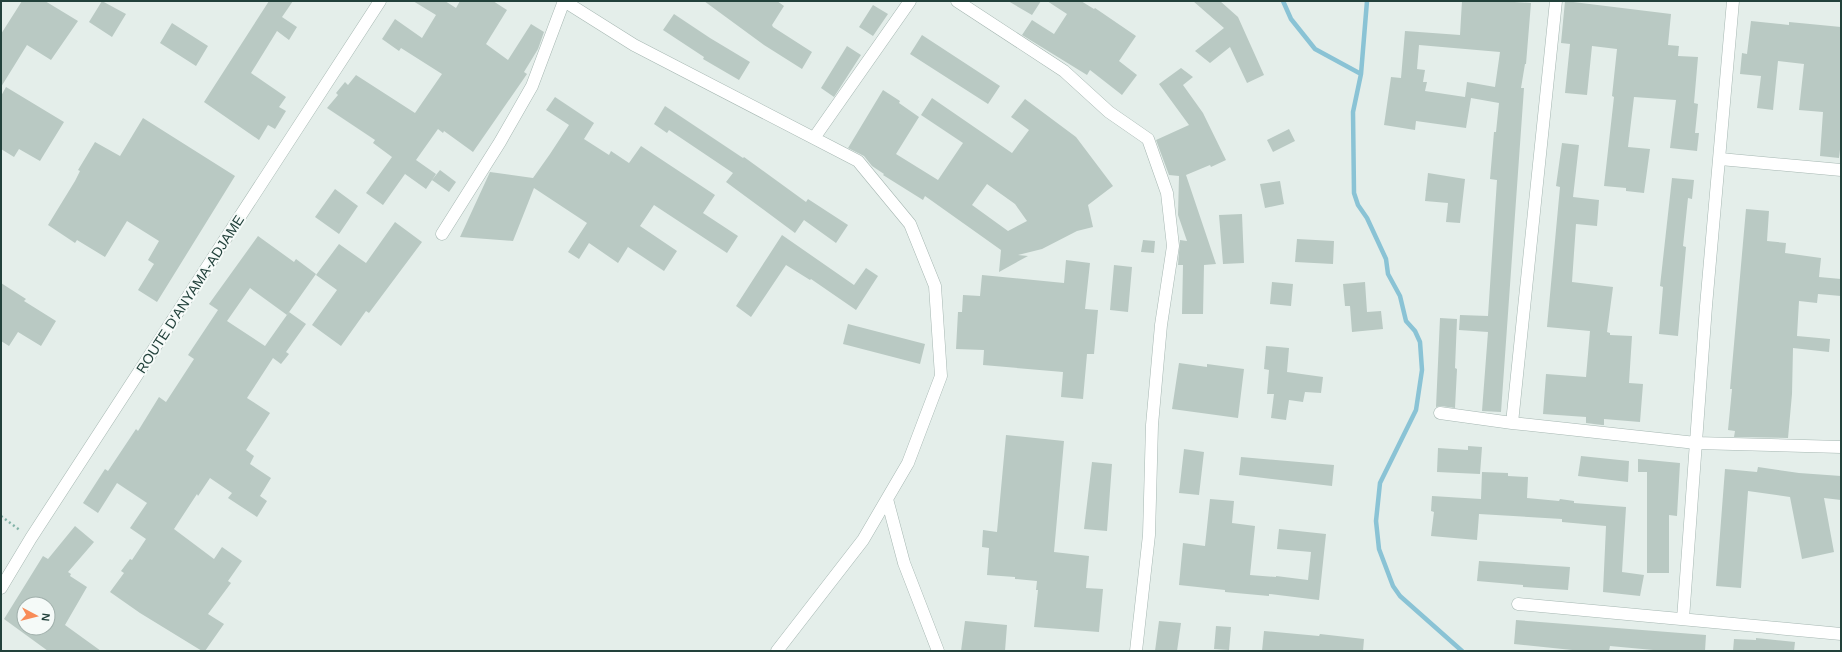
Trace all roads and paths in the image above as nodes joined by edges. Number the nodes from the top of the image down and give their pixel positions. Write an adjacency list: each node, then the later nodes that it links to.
1 (380, 1): 17 (street, ROUTE D'ANYAMA-ADJAME)
2 (564, 1): 7 (street); 10 (street)
3 (910, 1): 7 (street)
4 (957, 1): 24 (street)
5 (1556, 1): 12 (street)
6 (1733, 1): 8 (street)
7 (814, 138): 15 (street)
8 (1720, 159): 9 (street); 13 (street)
9 (1841, 170)
10 (442, 234)
11 (1440, 413): 12 (street)
12 (1512, 424): 13 (street)
13 (1696, 443): 14 (street); 20 (street)
14 (1841, 447)
15 (887, 499): 22 (street); 23 (street)
16 (1, 516): 17 (path)
17 (32, 538): 18 (street, ROUTE D'ANYAMA-ADJAME)
18 (1, 588)
19 (1518, 604): 20 (street)
20 (1683, 619): 21 (street)
21 (1841, 634)
22 (777, 651)
23 (938, 651)
24 (1136, 651)

